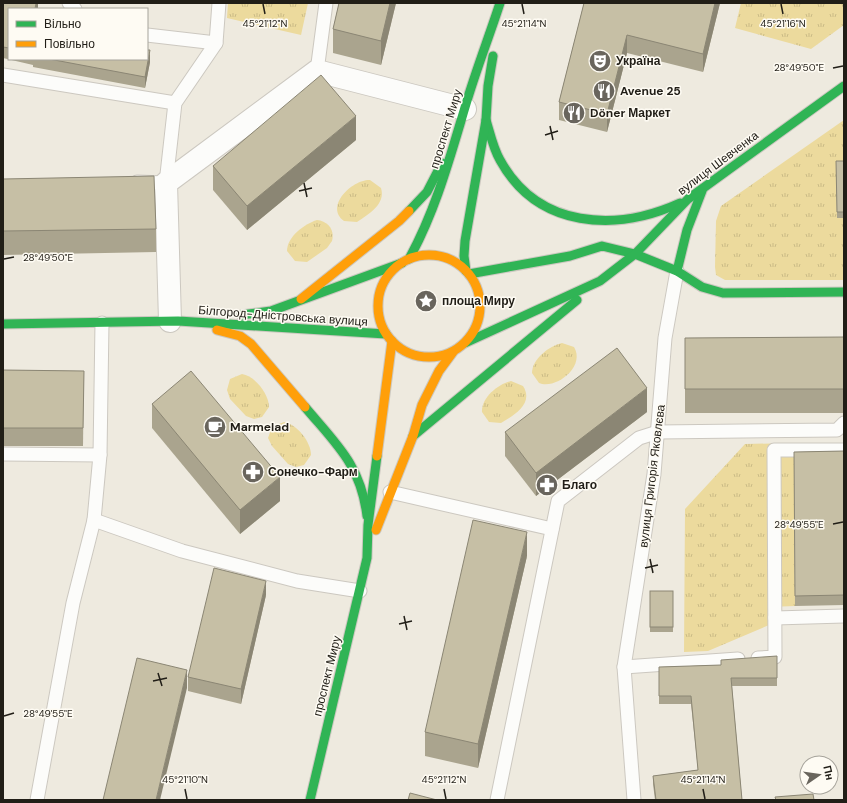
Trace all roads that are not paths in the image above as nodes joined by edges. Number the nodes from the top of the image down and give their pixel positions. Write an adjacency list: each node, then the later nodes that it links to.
1 (219, 3): 5 (lane)
2 (326, 3): 6 (lane)
3 (501, 3): 10 (main road, проспект Миру); 11 (main road, проспект Миру)
4 (148, 35): 5 (lane)
5 (216, 43): 9 (lane)
6 (317, 71): 10 (street); 13 (street)
7 (3, 75): 9 (lane)
8 (844, 86): 14 (main road, вулиця Шевченка)
9 (175, 103): 13 (lane)
10 (465, 109): 19 (main road, проспект Миру); 24 (main road)
11 (486, 120): 16 (main road); 21 (main road, проспект Миру)
12 (128, 182): 13 (lane)
13 (166, 183): 25 (street)
14 (704, 187): 15 (main road, вулиця Шевченка); 20 (main road)
15 (688, 199): 16 (main road); 18 (main road, вулиця Шевченка)
16 (574, 218): 17 (main road)
17 (585, 229)
18 (635, 254): 20 (main road); 21 (main road); 22 (main road)
19 (405, 261): 21 (main road); 24 (main road, Білгород-Дністровська вулиця); 28 (main road)
20 (677, 271): 23 (main road); 32 (lane, вулиця Григорія Яковлєва)
21 (468, 272): 29 (main road)
22 (600, 281): 29 (main road); 33 (main road)
23 (844, 292)
24 (302, 299): 25 (main road, Білгород-Дністровська вулиця)
25 (174, 321): 26 (main road, Білгород-Дністровська вулиця); 28 (main road, Білгород-Дністровська вулиця); 39 (main road)
26 (102, 323): 27 (main road, Білгород-Дністровська вулиця); 36 (lane)
27 (3, 324)
28 (389, 338): 30 (main road); 39 (main road, проспект Миру)
29 (465, 343): 30 (main road)
30 (453, 352): 33 (main road, проспект Миру)
31 (844, 423): 32 (lane)
32 (658, 432): 40 (lane); 45 (lane, вулиця Григорія Яковлєва)
33 (413, 436): 37 (main road, проспект Миру)
34 (844, 450): 44 (lane)
35 (3, 454): 36 (lane)
36 (100, 455): 38 (lane)
37 (390, 492): 40 (lane); 41 (main road, проспект Миру)
38 (94, 520): 42 (lane); 46 (lane)
39 (368, 525): 41 (main road, проспект Миру)
40 (552, 529): 48 (lane)
41 (367, 558): 42 (main road, проспект Миру)
42 (360, 590): 47 (main road, проспект Миру)
43 (844, 616): 44 (lane)
44 (775, 618): 45 (lane)
45 (624, 667): 49 (lane, вулиця Григорія Яковлєва)
46 (37, 800)
47 (310, 800)
48 (497, 800)
49 (634, 800)

